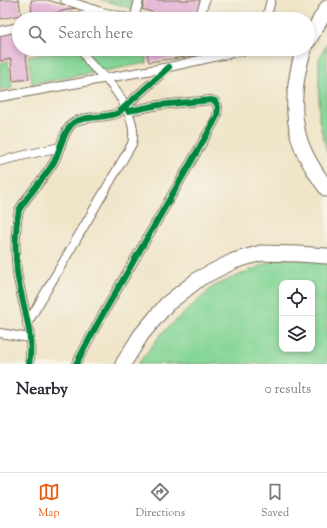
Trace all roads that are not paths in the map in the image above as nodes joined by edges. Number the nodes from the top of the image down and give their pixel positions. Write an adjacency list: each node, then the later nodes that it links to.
1 (139, 0): 7 (street)
2 (205, 0): 8 (street)
3 (271, 0): 9 (street)
4 (70, 1): 6 (street)
5 (327, 8): 11 (highway)
6 (102, 12)
7 (135, 12)
8 (201, 12)
9 (268, 12)
10 (12, 28): 12 (street)
11 (315, 29)
12 (0, 31)
13 (85, 56): 17 (street)
14 (216, 56): 16 (street)
15 (302, 56): 22 (highway)
16 (169, 67): 17 (street); 19 (street)
17 (105, 78): 18 (street); 19 (street)
18 (0, 97)
19 (126, 108): 20 (street); 24 (street); 28 (street)
20 (60, 147): 21 (street); 24 (street)
21 (0, 162)
22 (327, 189)
23 (327, 256): 29 (highway)
24 (27, 324): 26 (street)
25 (0, 333): 26 (street)
26 (29, 338): 27 (street)
27 (29, 364)
28 (76, 364)
29 (123, 364)

